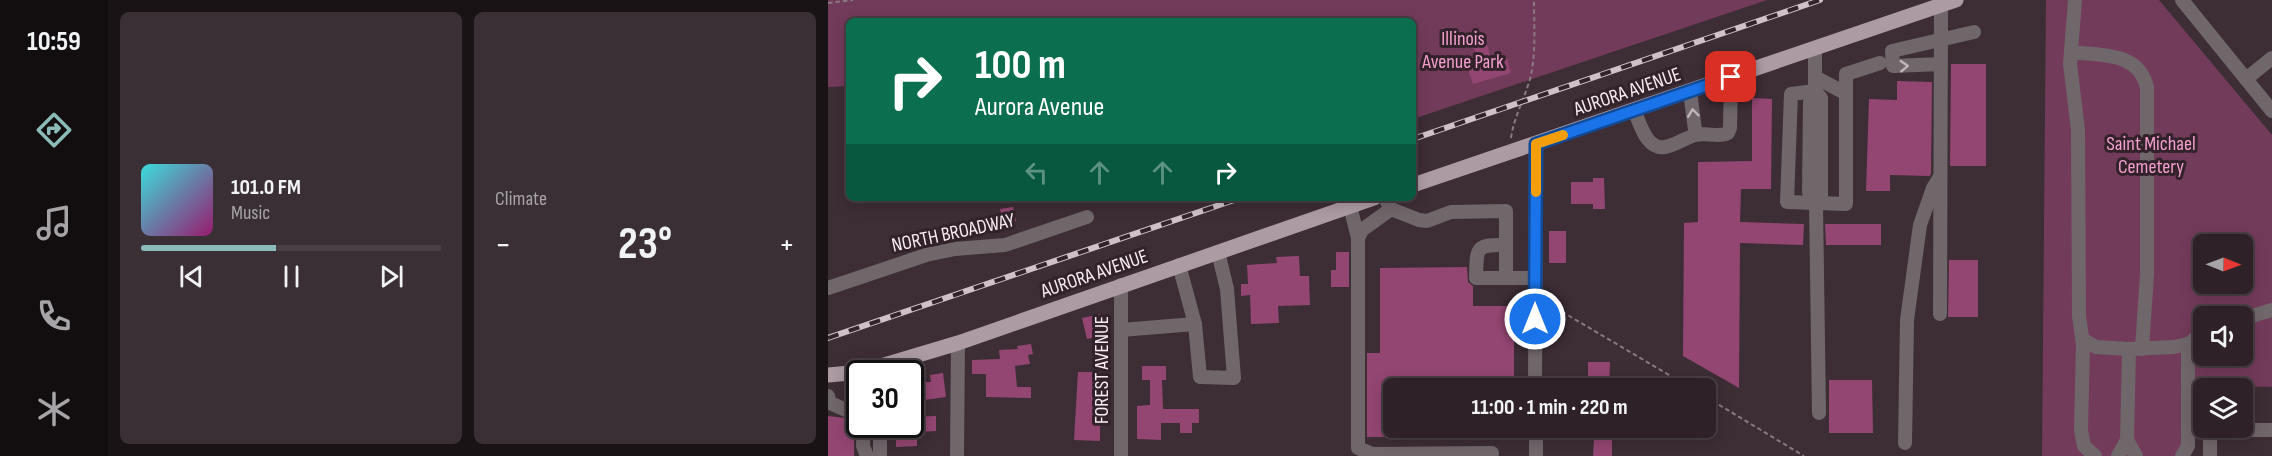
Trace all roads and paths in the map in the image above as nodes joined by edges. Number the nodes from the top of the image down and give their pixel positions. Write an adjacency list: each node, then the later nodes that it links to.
1 (853, 0): 6 (path)
2 (1534, 0): 23 (path)
3 (2075, 0): 10 (street)
4 (2182, 0): 15 (street)
5 (1948, 2): 8 (street); 9 (main road, AURORA AVENUE)
6 (828, 3)
7 (1974, 32): 8 (street)
8 (1942, 38): 13 (street); 13 (street, one-way to 13)
9 (1815, 48): 14 (main road, AURORA AVENUE); 16 (street)
10 (2071, 52): 45 (street); 49 (street)
11 (2272, 58): 15 (street)
12 (1880, 63): 18 (street)
13 (1941, 64): 24 (street)
14 (1731, 77): 17 (main road, AURORA AVENUE); 21 (street)
15 (2246, 78): 20 (street)
16 (1815, 84): 18 (street); 27 (street); 27 (street)
17 (1690, 91): 19 (main road, AURORA AVENUE); 21 (street, one-way to 17)
18 (1845, 93): 27 (street)
19 (1634, 110): 21 (street); 22 (main road, AURORA AVENUE)
20 (2272, 111)
21 (1698, 134)
22 (1536, 144): 23 (main road, AURORA AVENUE); 36 (street)
23 (1512, 152): 25 (main road, AURORA AVENUE)
24 (1940, 176): 41 (street); 64 (street)
25 (1416, 184)
26 (1365, 201): 29 (main road, AURORA AVENUE)
27 (1816, 203): 58 (street)
28 (1388, 204): 31 (street); 32 (street)
29 (1350, 206): 31 (street); 33 (main road, AURORA AVENUE)
30 (1087, 216): 38 (street, NORTH BROADWAY)
31 (1358, 238): 65 (street)
32 (1506, 245): 35 (street); 35 (street)
33 (1218, 252): 34 (main road, AURORA AVENUE); 43 (street)
34 (1179, 265): 37 (main road, AURORA AVENUE); 43 (street)
35 (1506, 278): 36 (street)
36 (1535, 278): 39 (street)
37 (1121, 285): 44 (street, FOREST AVENUE); 47 (main road, AURORA AVENUE)
38 (828, 288)
39 (1535, 296): 53 (street); 54 (path)
40 (2272, 310): 42 (street)
41 (1940, 314)
42 (2253, 316)
43 (1195, 324): 44 (street)
44 (1121, 330): 69 (street, FOREST AVENUE)
45 (2082, 339): 49 (street); 72 (street)
46 (2193, 340): 48 (street)
47 (958, 343): 50 (main road, AURORA AVENUE); 68 (street)
48 (2188, 344): 49 (street); 75 (street)
49 (2135, 349): 63 (street)
50 (908, 360)
51 (846, 375): 52 (main road, AURORA AVENUE)
52 (831, 377)
53 (1535, 378)
54 (1673, 378)
55 (828, 396): 57 (street)
56 (1716, 403): 71 (path)
57 (846, 410)
58 (1819, 413)
59 (2272, 430): 76 (street)
60 (863, 438): 66 (street)
61 (880, 438): 67 (street)
62 (1536, 438): 70 (street)
63 (2127, 440): 73 (street); 74 (street)
64 (1905, 443)
65 (1492, 453)
66 (867, 456)
67 (880, 456)
68 (957, 456)
69 (1121, 456)
70 (1536, 456)
71 (1804, 456)
72 (2095, 456)
73 (2118, 456)
74 (2136, 456)
75 (2182, 456)
76 (2210, 456)

